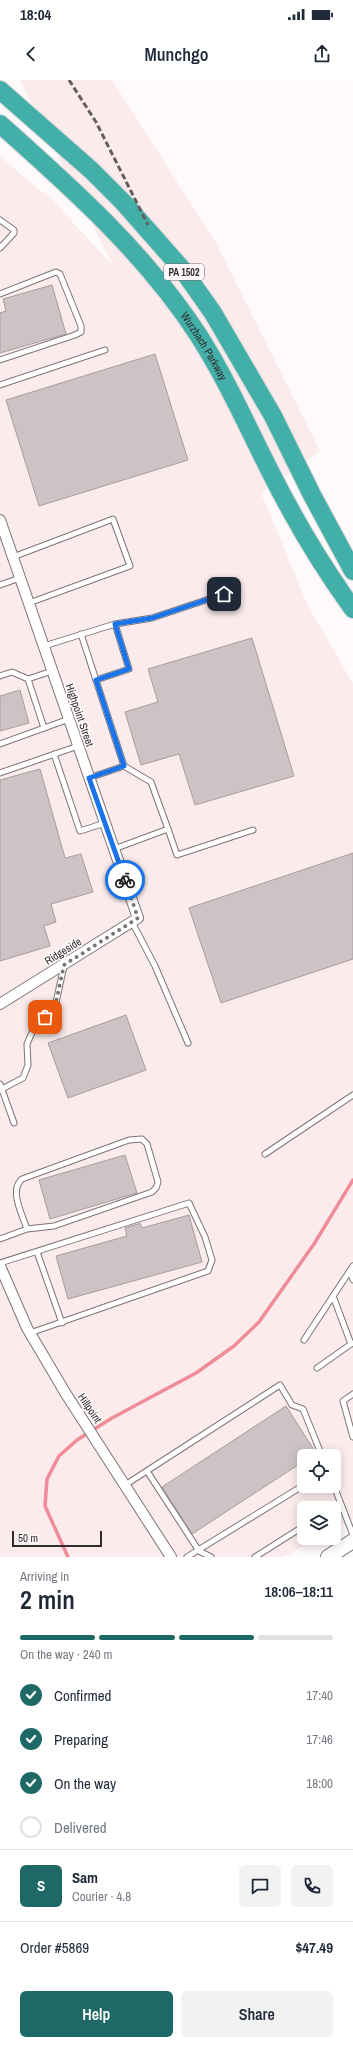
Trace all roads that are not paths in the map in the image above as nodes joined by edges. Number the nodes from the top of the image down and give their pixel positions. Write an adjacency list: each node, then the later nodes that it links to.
1 (0, 90): 10 (highway, PA 1502)
2 (0, 124): 18 (highway, Wurzbach Parkway / PA 1502)
3 (0, 220): 4 (lane)
4 (0, 248)
5 (0, 294): 7 (lane)
6 (105, 350): 8 (lane)
7 (0, 360)
8 (0, 385)
9 (0, 520): 12 (street, Highpoint Street)
10 (330, 530): 11 (highway); 13 (highway, PA 1502)
11 (353, 556)
12 (13, 557): 14 (street, Highpoint Street); 17 (lane)
13 (353, 571)
14 (20, 578): 15 (lane); 17 (street, Highpoint Street)
15 (0, 585)
16 (224, 594): 19 (lane)
17 (29, 603): 21 (street, Highpoint Street)
18 (353, 609)
19 (115, 624): 20 (lane); 25 (lane)
20 (81, 634): 21 (lane); 25 (lane)
21 (44, 646): 22 (street, Highpoint Street)
22 (52, 671): 24 (lane); 26 (street, Highpoint Street)
23 (0, 676): 24 (lane)
24 (28, 679): 27 (lane)
25 (96, 680): 31 (lane)
26 (69, 719): 27 (lane); 29 (street, Highpoint Street)
27 (44, 728): 28 (lane)
28 (0, 744)
29 (78, 746): 30 (lane); 33 (street, Highpoint Street)
30 (54, 754): 32 (lane); 34 (lane)
31 (124, 766): 33 (lane); 35 (lane)
32 (0, 773)
33 (89, 778): 34 (street, Highpoint Street)
34 (105, 823): 37 (street, Highpoint Street)
35 (168, 829): 36 (lane); 37 (lane)
36 (253, 830)
37 (114, 849): 38 (street, Highpoint Street)
38 (135, 920): 39 (street, Ridgeside); 41 (lane)
39 (64, 965): 40 (street, Ridgeside); 42 (lane)
40 (0, 1004)
41 (188, 1043)
42 (1, 1088): 44 (lane)
43 (353, 1096): 45 (lane)
44 (14, 1123)
45 (265, 1154)
46 (27, 1229): 46 (lane); 47 (lane)
47 (0, 1239)
48 (37, 1252): 49 (lane); 53 (lane); 53 (lane)
49 (0, 1265): 54 (street, Hillpoint)
50 (351, 1268): 51 (lane); 52 (lane)
51 (353, 1280)
52 (333, 1296): 55 (lane); 56 (lane)
53 (62, 1323): 54 (lane)
54 (30, 1333): 62 (street, Hillpoint)
55 (304, 1340)
56 (352, 1344): 57 (lane)
57 (317, 1368)
58 (353, 1394): 59 (lane)
59 (353, 1437)
60 (319, 1449): 61 (lane)
61 (147, 1471): 62 (lane); 68 (lane)
62 (125, 1485): 69 (street, Hillpoint)
63 (297, 1489): 68 (lane)
64 (341, 1505): 66 (lane)
65 (297, 1530): 72 (lane)
66 (353, 1535)
67 (353, 1541): 73 (main road)
68 (199, 1550): 70 (lane); 71 (lane)
69 (171, 1557)
70 (187, 1557)
71 (211, 1557)
72 (255, 1557)
73 (328, 1557)

